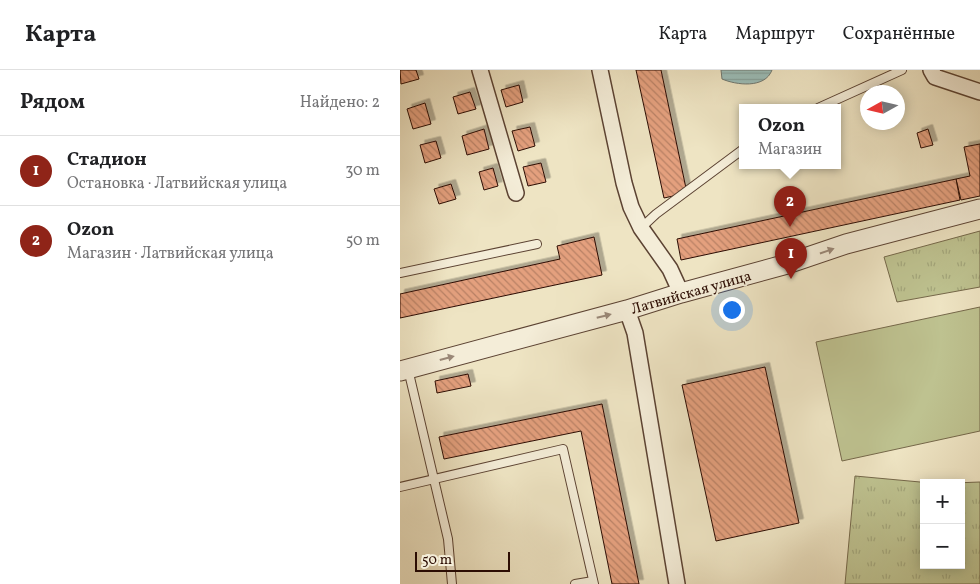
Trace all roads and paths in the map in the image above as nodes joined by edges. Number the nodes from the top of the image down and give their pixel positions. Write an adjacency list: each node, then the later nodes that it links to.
1 (480, 70): 8 (street)
2 (600, 70): 10 (street)
3 (902, 70): 6 (lane)
4 (932, 70): 5 (street)
5 (980, 92)
6 (827, 104)
7 (739, 152): 10 (lane)
8 (516, 193)
9 (980, 209): 13 (street, Латвийская улица, one-way to 9)
10 (640, 228): 13 (street)
11 (537, 244): 12 (lane)
12 (400, 273)
13 (681, 293): 14 (street, Латвийская улица)
14 (627, 310): 15 (street, Латвийская улица, one-way to 14); 21 (street)
15 (404, 370): 16 (lane)
16 (435, 479): 17 (lane); 18 (lane); 19 (lane)
17 (400, 487)
18 (594, 583): 20 (lane)
19 (452, 584)
20 (575, 584)
21 (677, 584)

